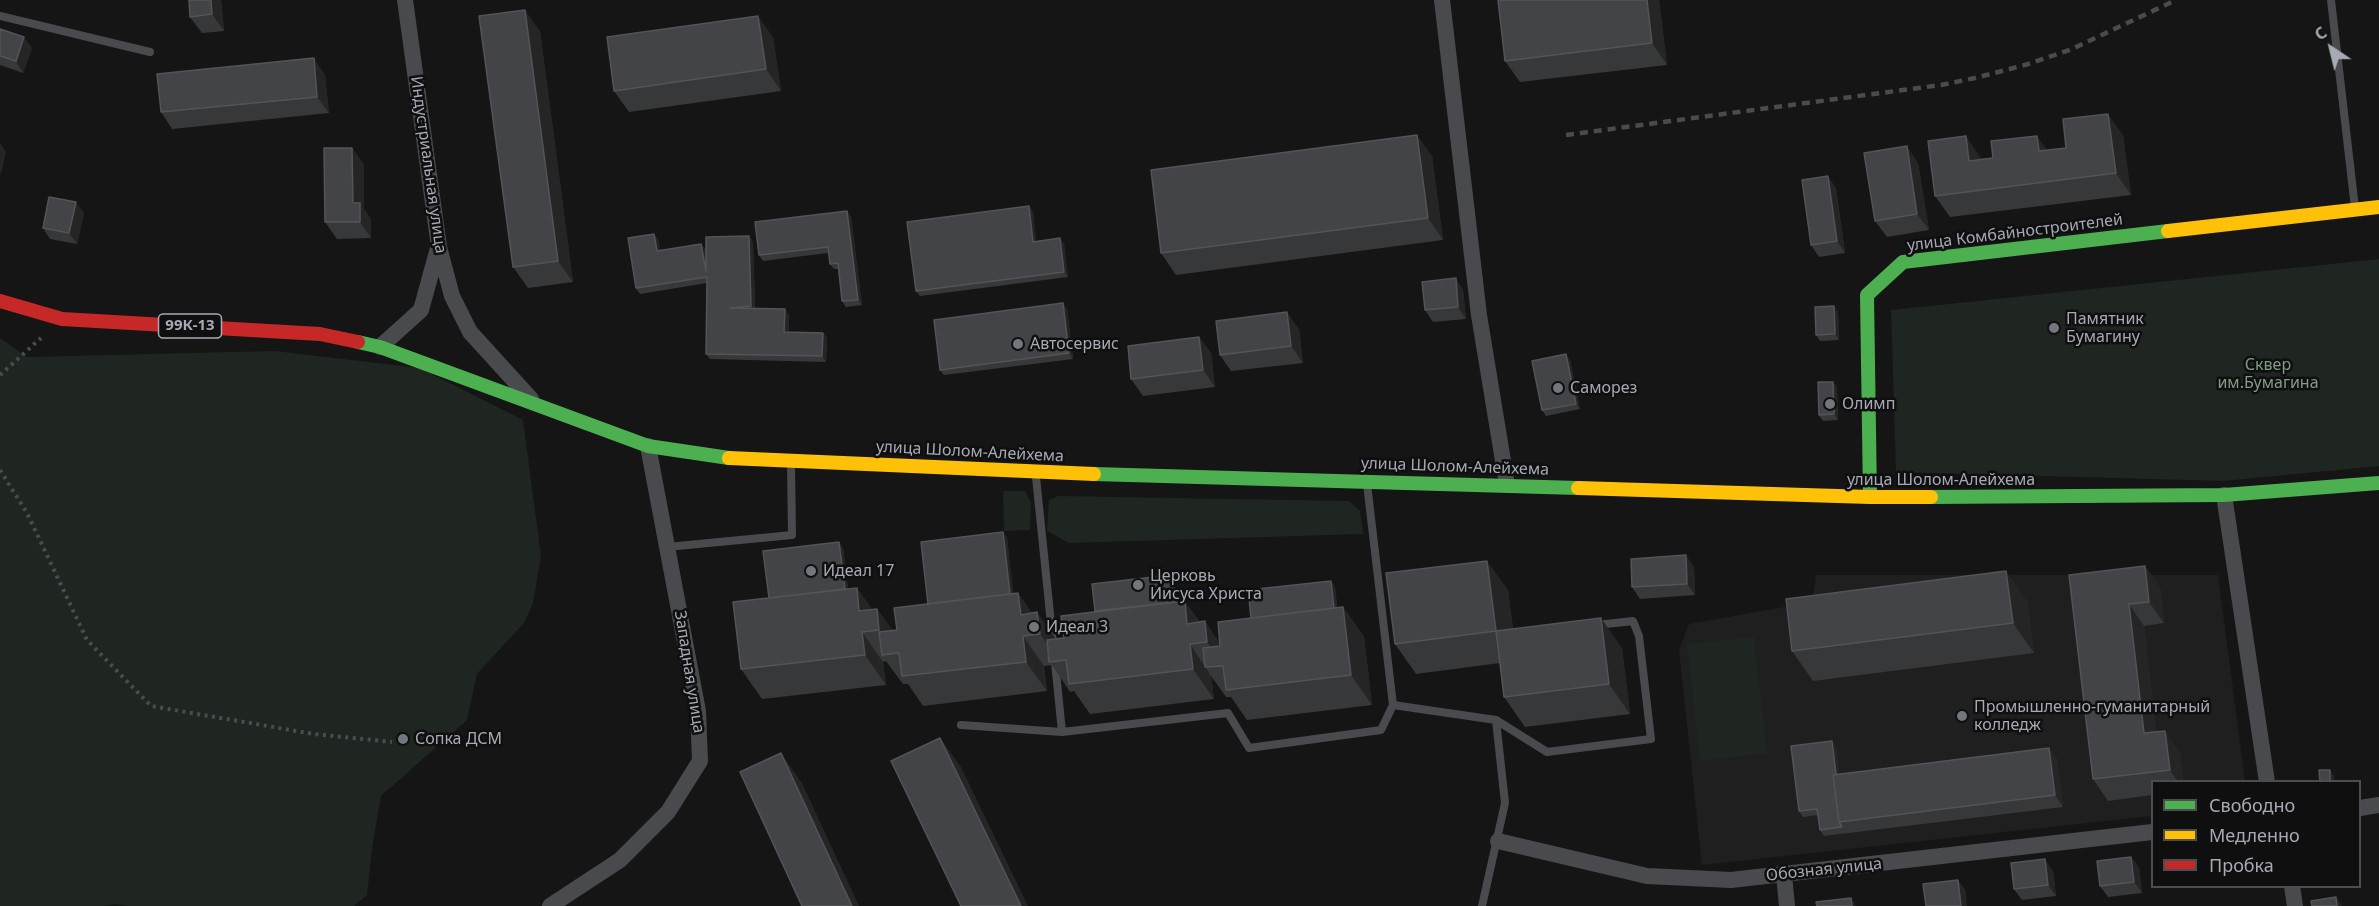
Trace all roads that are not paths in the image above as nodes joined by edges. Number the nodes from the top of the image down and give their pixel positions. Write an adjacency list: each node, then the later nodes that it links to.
1 (405, 0): 8 (street, Индустриальная улица)
2 (1442, 0): 17 (street)
3 (2331, 0): 7 (lane)
4 (0, 16): 5 (lane)
5 (150, 52)
6 (2379, 207): 7 (main road, улица Комбайностроителей)
7 (2355, 208): 19 (main road, улица Комбайностроителей)
8 (439, 247): 10 (street); 11 (street, Индустриальная улица)
9 (0, 301): 10 (main road, 99К-13)
10 (380, 347): 11 (main road, 99К-13)
11 (538, 406): 12 (main road, улица Шолом-Алейхема)
12 (648, 446): 13 (main road, улица Шолом-Алейхема); 20 (street, Западная улица)
13 (790, 460): 14 (main road, улица Шолом-Алейхема); 20 (lane)
14 (1036, 472): 15 (main road, улица Шолом-Алейхема); 25 (lane)
15 (1366, 481): 17 (main road, улица Шолом-Алейхема); 22 (lane)
16 (2379, 483): 18 (main road, улица Шолом-Алейхема)
17 (1507, 485): 19 (main road, улица Шолом-Алейхема)
18 (2224, 495): 19 (main road, улица Шолом-Алейхема); 26 (street)
19 (1870, 497)
20 (667, 547): 33 (street, Западная улица)
21 (1588, 626): 23 (lane)
22 (1393, 705): 23 (lane); 25 (lane)
23 (1496, 720): 30 (lane)
24 (961, 724): 25 (lane)
25 (1062, 732)
26 (2267, 780)
27 (2379, 805): 28 (street)
28 (2361, 808)
29 (2151, 832): 31 (street, Обозная улица)
30 (1498, 841): 31 (street, Обозная улица); 34 (lane)
31 (1784, 875): 35 (street)
32 (2292, 888): 36 (street)
33 (550, 906)
34 (1482, 906)
35 (1788, 906)
36 (2295, 906)

